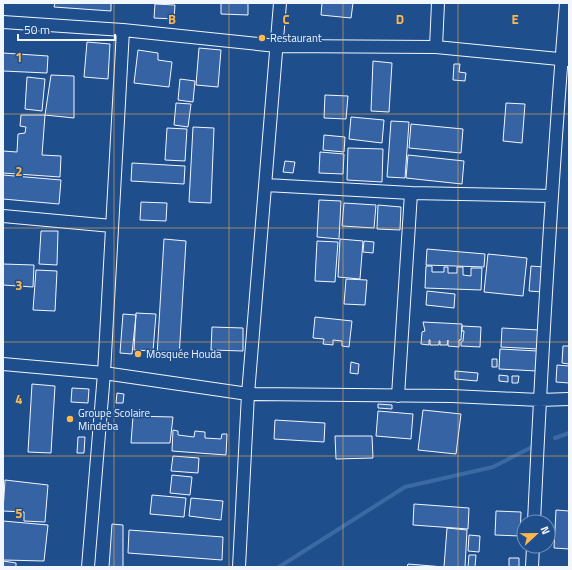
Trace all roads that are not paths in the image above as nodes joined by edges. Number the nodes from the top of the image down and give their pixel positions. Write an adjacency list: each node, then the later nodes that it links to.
1 (280, 3): 6 (street)
2 (438, 3): 7 (street)
3 (566, 3): 8 (street)
4 (3, 22): 5 (street)
5 (123, 30): 6 (street); 13 (street)
6 (277, 46): 7 (street); 9 (street)
7 (436, 47): 8 (street)
8 (565, 60): 11 (street)
9 (266, 185): 10 (street); 16 (street)
10 (411, 193): 11 (street); 17 (street)
11 (552, 196): 19 (street)
12 (3, 216): 13 (street)
13 (112, 226): 15 (street)
14 (3, 364): 15 (street)
15 (104, 373): 16 (street); 22 (street)
16 (248, 394): 17 (street); 23 (street)
17 (398, 396): 19 (street)
18 (569, 399): 19 (street)
19 (539, 400): 20 (street)
20 (534, 514)
21 (533, 554): 24 (street)
22 (88, 567)
23 (239, 567)
24 (532, 567)

